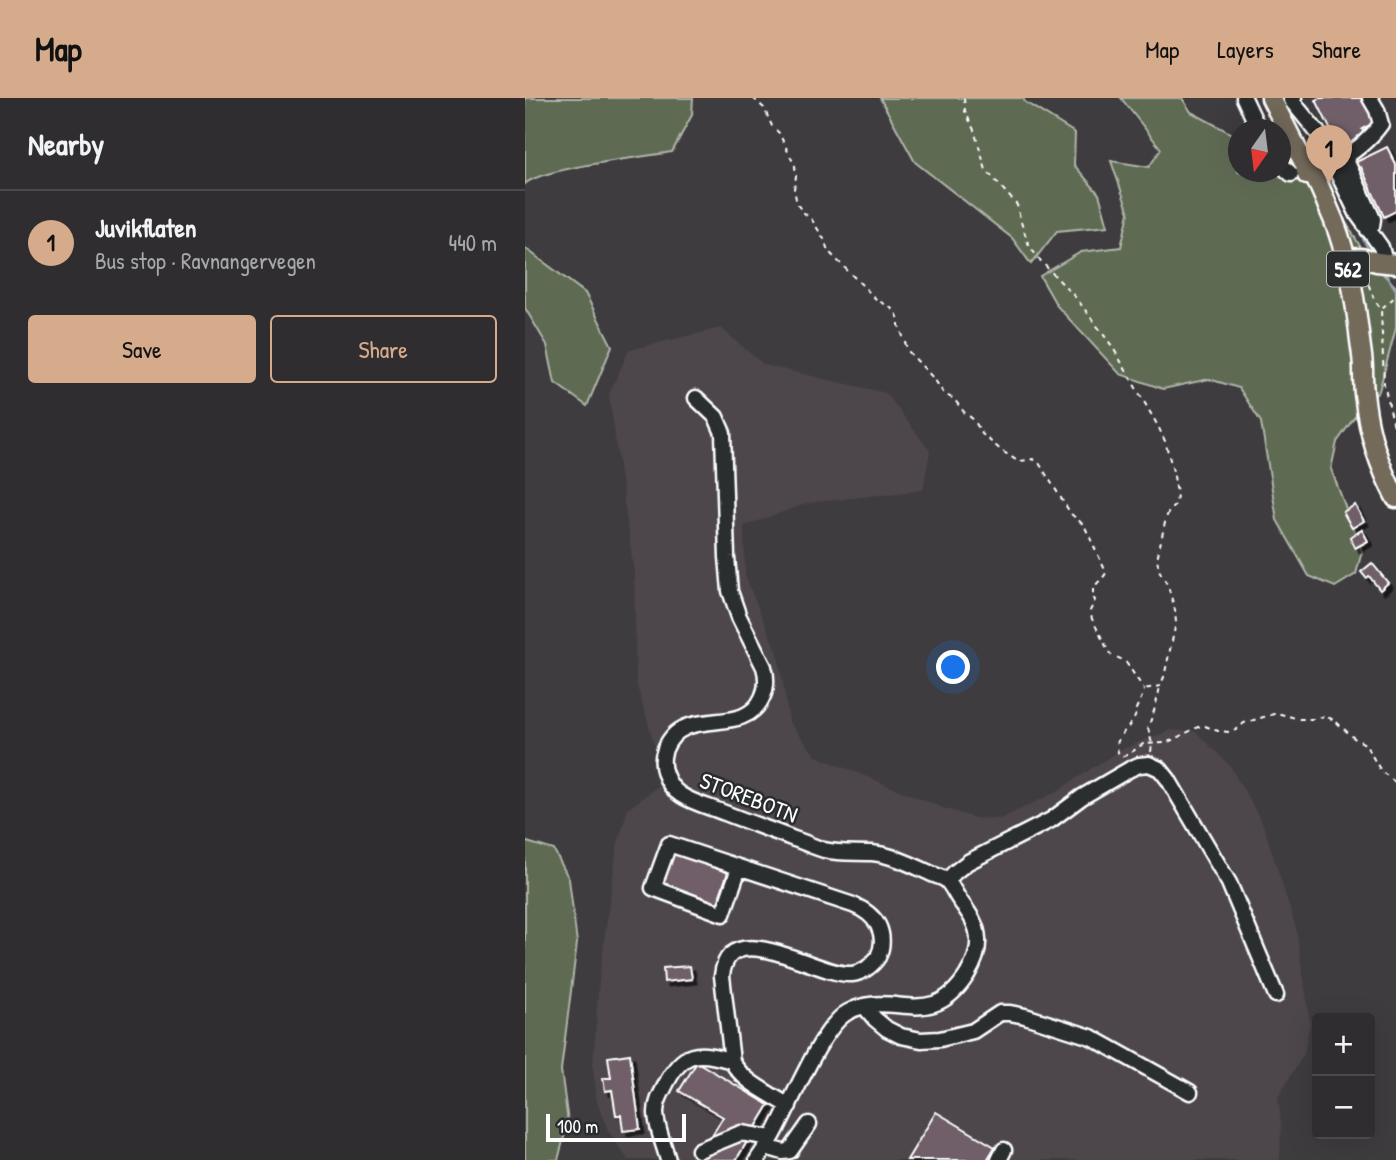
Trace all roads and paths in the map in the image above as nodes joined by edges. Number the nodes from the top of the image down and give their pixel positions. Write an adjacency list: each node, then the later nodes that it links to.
1 (753, 98): 17 (path)
2 (964, 98): 16 (path)
3 (1244, 98): 7 (street)
4 (1271, 98): 9 (main road, 562)
5 (1294, 98): 8 (street)
6 (1370, 98): 8 (street)
7 (1254, 119)
8 (1338, 162): 10 (street)
9 (1292, 168): 10 (main road, 562)
10 (1371, 262): 12 (path); 15 (main road, 562)
11 (1396, 296): 12 (path)
12 (1381, 309): 14 (path)
13 (696, 398): 22 (street, STOREBOTN)
14 (1396, 435)
15 (1396, 498)
16 (1160, 686): 17 (path); 18 (path)
17 (1145, 689): 18 (path)
18 (1152, 744): 19 (path); 20 (path)
19 (1149, 764): 22 (street); 23 (street)
20 (1396, 783)
21 (739, 868): 21 (street); 25 (street)
22 (947, 881): 24 (street)
23 (1276, 995)
24 (864, 1006): 26 (street); 27 (street)
25 (732, 1061): 27 (street); 31 (street)
26 (1190, 1092)
27 (789, 1106): 29 (street)
28 (809, 1124): 29 (street)
29 (769, 1142): 30 (street); 32 (street)
30 (699, 1150)
31 (668, 1160)
32 (757, 1160)

